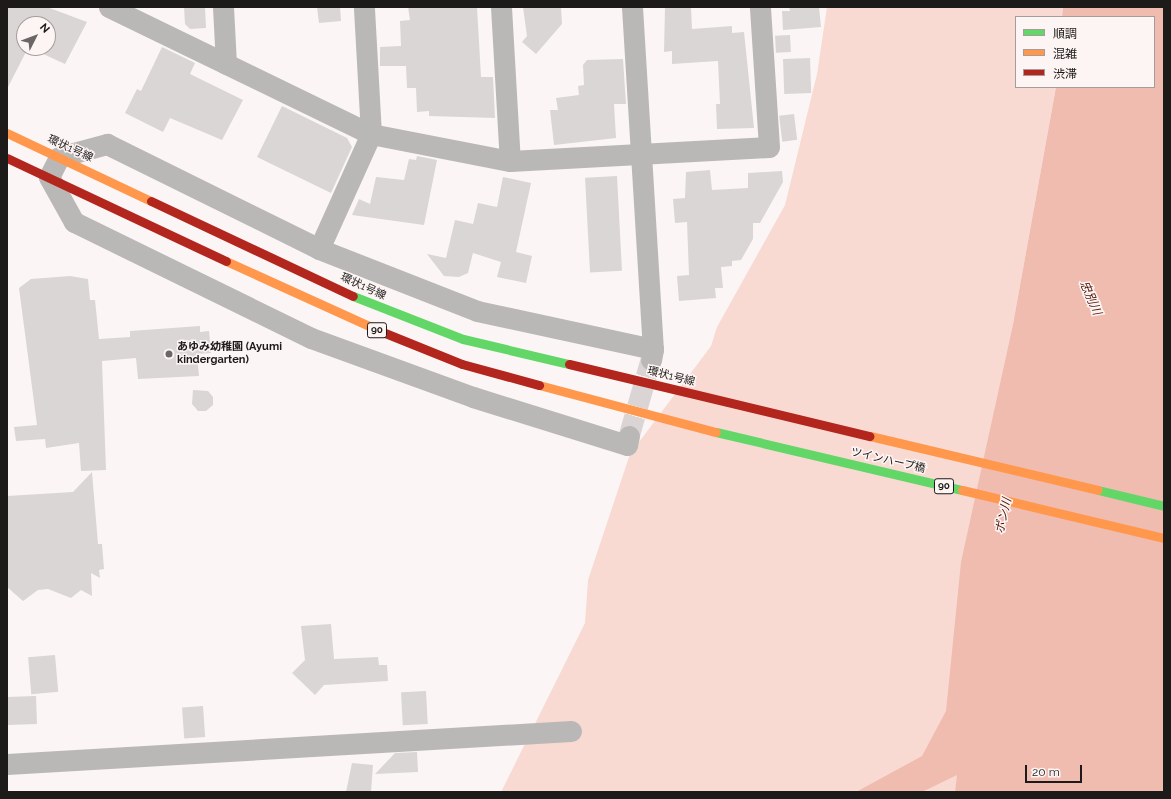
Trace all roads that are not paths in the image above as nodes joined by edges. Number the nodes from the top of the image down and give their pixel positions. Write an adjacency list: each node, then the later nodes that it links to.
1 (109, 7): 7 (street)
2 (223, 7): 7 (street)
3 (364, 7): 9 (street)
4 (501, 7): 13 (street)
5 (632, 7): 11 (street)
6 (760, 7): 11 (street)
7 (226, 64): 9 (street)
8 (7, 133): 10 (main road, 環状1号線 / 90)
9 (371, 134): 13 (street); 15 (street)
10 (59, 157): 14 (street); 15 (street); 16 (main road, 環状1号線 / 90)
11 (640, 157): 13 (street); 15 (street)
12 (7, 158): 14 (main road, 90)
13 (510, 161)
14 (49, 178): 17 (street); 19 (main road, ツインハープ橋 / 90)
15 (320, 249)
16 (731, 404): 18 (main road, ツインハープ橋 / 90)
17 (629, 436)
18 (1164, 506)
19 (1164, 538)
20 (571, 731): 21 (street)
21 (7, 764)

